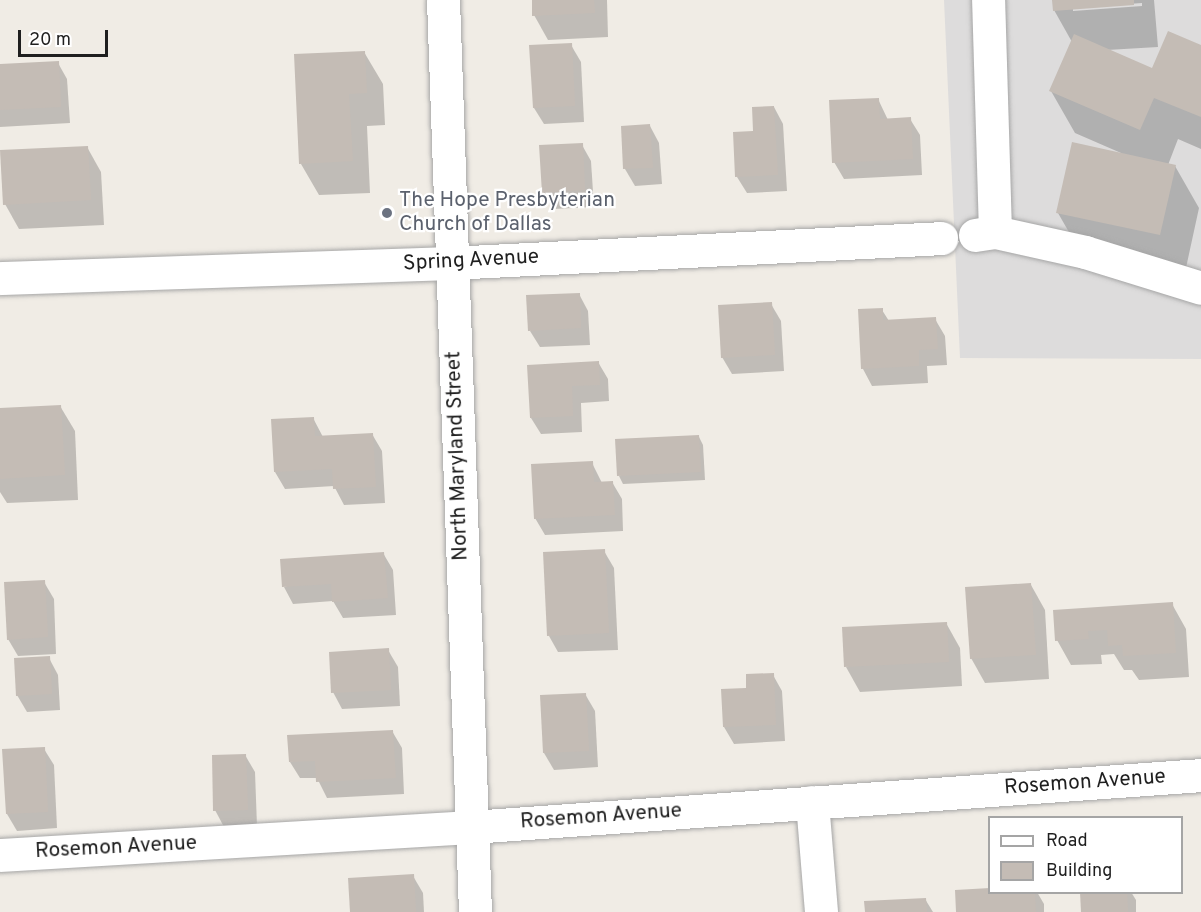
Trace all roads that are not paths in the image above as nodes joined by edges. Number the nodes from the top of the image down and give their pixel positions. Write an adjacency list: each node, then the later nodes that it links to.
1 (443, 0): 4 (street, North Maryland Street)
2 (988, 0): 6 (street)
3 (941, 238): 4 (street, Spring Avenue)
4 (450, 262): 5 (street, Spring Avenue); 9 (street, North Maryland Street)
5 (0, 278)
6 (1201, 288)
7 (1201, 775): 8 (street, Rosemon Avenue)
8 (812, 802): 9 (street, Rosemon Avenue); 12 (street)
9 (471, 827): 10 (street, Rosemon Avenue); 11 (street, North Maryland Street)
10 (0, 855)
11 (475, 912)
12 (822, 912)

